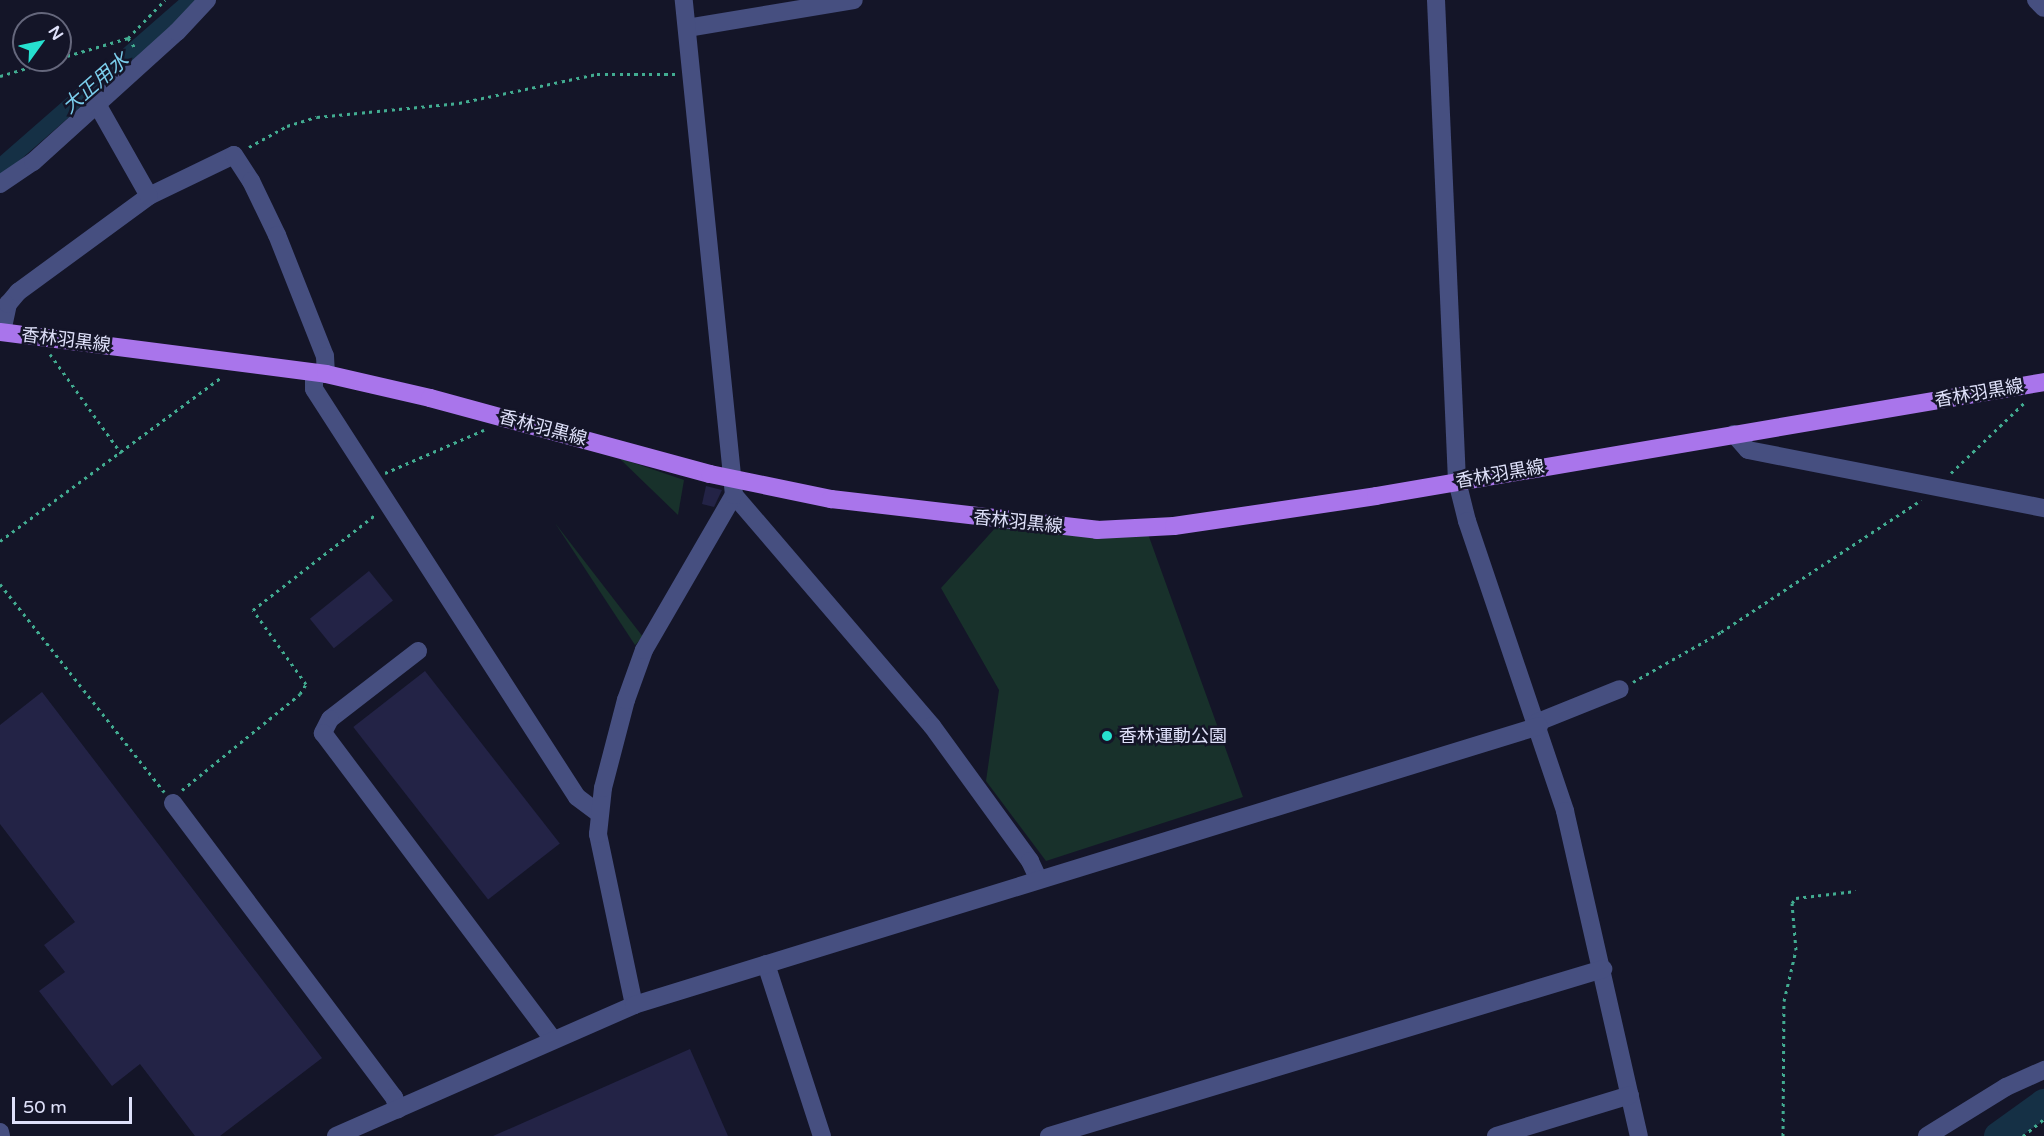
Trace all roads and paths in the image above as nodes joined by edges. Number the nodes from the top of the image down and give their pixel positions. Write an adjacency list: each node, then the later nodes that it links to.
1 (165, 0): 9 (path)
2 (207, 0): 11 (street)
3 (684, 0): 8 (street)
4 (854, 0): 8 (street)
5 (1436, 0): 24 (street)
6 (2036, 0): 7 (street)
7 (2044, 8)
8 (687, 28): 25 (street)
9 (72, 55)
10 (687, 75): 12 (path)
11 (97, 104): 13 (street); 14 (street)
12 (234, 156): 14 (street); 18 (street)
13 (0, 184)
14 (149, 196): 15 (street)
15 (1, 332): 16 (main road, 香林羽黒線)
16 (51, 338): 17 (main road, 香林羽黒線); 22 (path)
17 (228, 360): 18 (main road, 香林羽黒線); 22 (path)
18 (320, 374): 20 (main road, 香林羽黒線); 23 (street)
19 (2042, 382): 21 (main road, 香林羽黒線); 26 (path)
20 (495, 415): 23 (path); 25 (main road, 香林羽黒線)
21 (1734, 434): 24 (main road, 香林羽黒線); 26 (street)
22 (121, 453): 29 (path)
23 (374, 480): 27 (street)
24 (1457, 481): 25 (main road, 香林羽黒線); 33 (street)
25 (734, 487): 35 (street); 36 (street)
26 (1935, 487): 28 (street); 32 (path)
27 (389, 504): 34 (path); 35 (street)
28 (2044, 508)
29 (0, 541)
30 (0, 584): 34 (path)
31 (418, 651): 41 (street)
32 (1620, 689): 33 (street)
33 (1539, 724): 36 (street); 39 (street)
34 (172, 803): 44 (street)
35 (598, 813): 40 (street)
36 (1038, 878): 38 (street)
37 (1856, 891): 51 (path)
38 (766, 964): 40 (street); 47 (street)
39 (1603, 969): 43 (street); 48 (street)
40 (634, 1005): 41 (street)
41 (553, 1038): 44 (street)
42 (2044, 1070): 52 (street)
43 (1630, 1095): 49 (street); 50 (street)
44 (398, 1109): 46 (street)
45 (2044, 1119): 53 (path)
46 (336, 1136)
47 (822, 1136)
48 (1048, 1136)
49 (1496, 1136)
50 (1639, 1136)
51 (1783, 1136)
52 (1927, 1136)
53 (2023, 1136)

